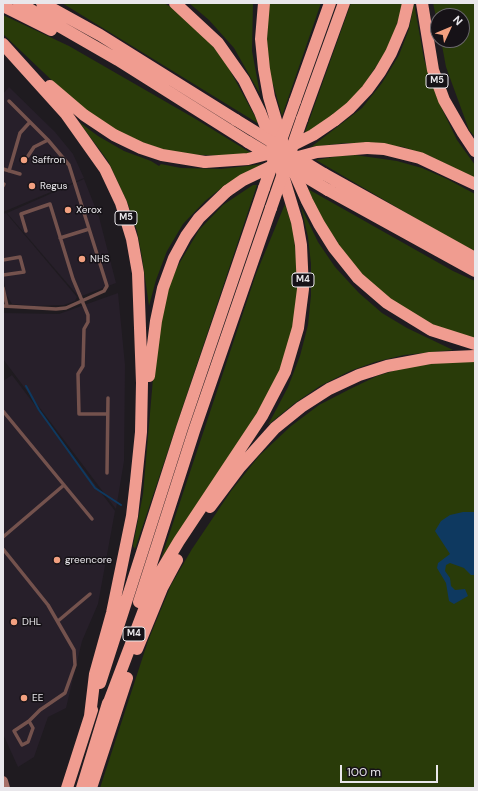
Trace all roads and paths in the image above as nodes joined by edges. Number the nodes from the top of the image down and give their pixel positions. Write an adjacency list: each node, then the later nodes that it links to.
1 (19, 3): 13 (highway)
2 (42, 3): 11 (highway)
3 (54, 3): 11 (highway)
4 (175, 3): 44 (highway, M4)
5 (264, 3): 33 (highway)
6 (330, 3): 49 (highway, M4, bridge)
7 (344, 3): 48 (highway, M4, bridge)
8 (408, 3): 12 (highway, M5, bridge)
9 (422, 3): 17 (highway, M5)
10 (3, 6): 13 (highway)
11 (100, 35): 26 (highway, bridge)
12 (3, 43): 38 (highway, M5)
13 (118, 60): 28 (highway, bridge)
14 (9, 101): 15 (lane)
15 (30, 122): 16 (lane); 20 (lane)
16 (48, 140): 18 (lane); 23 (lane)
17 (475, 151)
18 (28, 156)
19 (3, 169): 20 (lane)
20 (9, 171): 21 (lane)
21 (20, 174)
22 (475, 184): 38 (highway, M5, bridge)
23 (89, 229): 25 (lane); 31 (lane)
24 (26, 232): 25 (lane)
25 (60, 238): 31 (lane)
26 (475, 258)
27 (3, 260): 29 (lane)
28 (475, 271)
29 (3, 275)
30 (3, 291): 32 (lane)
31 (83, 301): 32 (lane); 37 (lane)
32 (5, 306)
33 (475, 344)
34 (475, 356): 47 (highway, M4)
35 (108, 398): 37 (lane)
36 (3, 411): 40 (lane)
37 (108, 414): 39 (lane)
38 (141, 432): 49 (highway, M5)
39 (107, 473)
40 (64, 485): 41 (lane); 42 (lane)
41 (92, 519)
42 (3, 537)
43 (3, 549): 46 (lane)
44 (168, 560): 47 (highway, M4); 48 (highway, M4)
45 (90, 594): 46 (lane)
46 (58, 621): 50 (lane)
47 (133, 658): 55 (highway, M4)
48 (106, 710): 54 (highway, M4)
49 (90, 716): 53 (highway, M4)
50 (29, 721): 50 (lane)
51 (3, 781): 52 (street)
52 (5, 788)
53 (67, 788)
54 (82, 788)
55 (91, 788)

